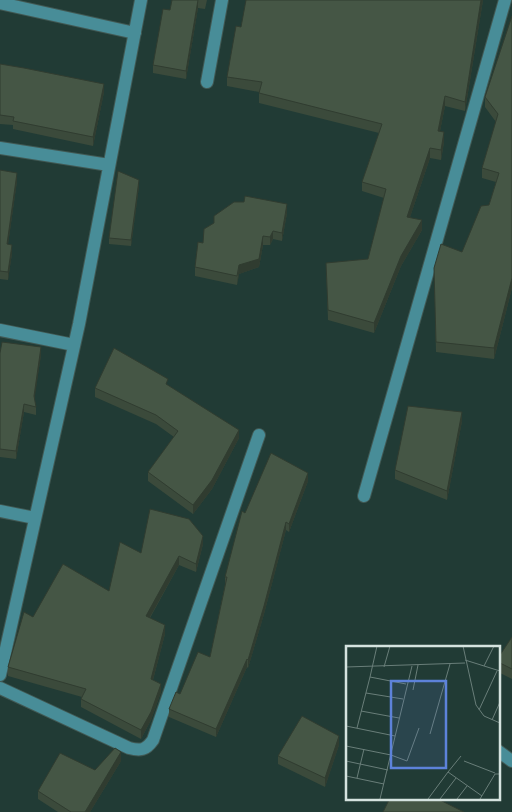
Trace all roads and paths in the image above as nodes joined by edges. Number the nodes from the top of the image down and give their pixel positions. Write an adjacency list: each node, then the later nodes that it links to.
1 (141, 0): 5 (street)
2 (222, 0): 6 (street)
3 (505, 0): 12 (street)
4 (0, 3): 5 (street)
5 (135, 33): 8 (street)
6 (207, 82)
7 (0, 148): 8 (street)
8 (109, 165): 10 (street)
9 (0, 330): 10 (street)
10 (74, 345): 14 (street)
11 (259, 435): 16 (street)
12 (364, 496)
13 (0, 511): 14 (street)
14 (35, 518): 15 (street)
15 (0, 675)
16 (0, 688)
17 (500, 752): 18 (street)
18 (512, 761)

